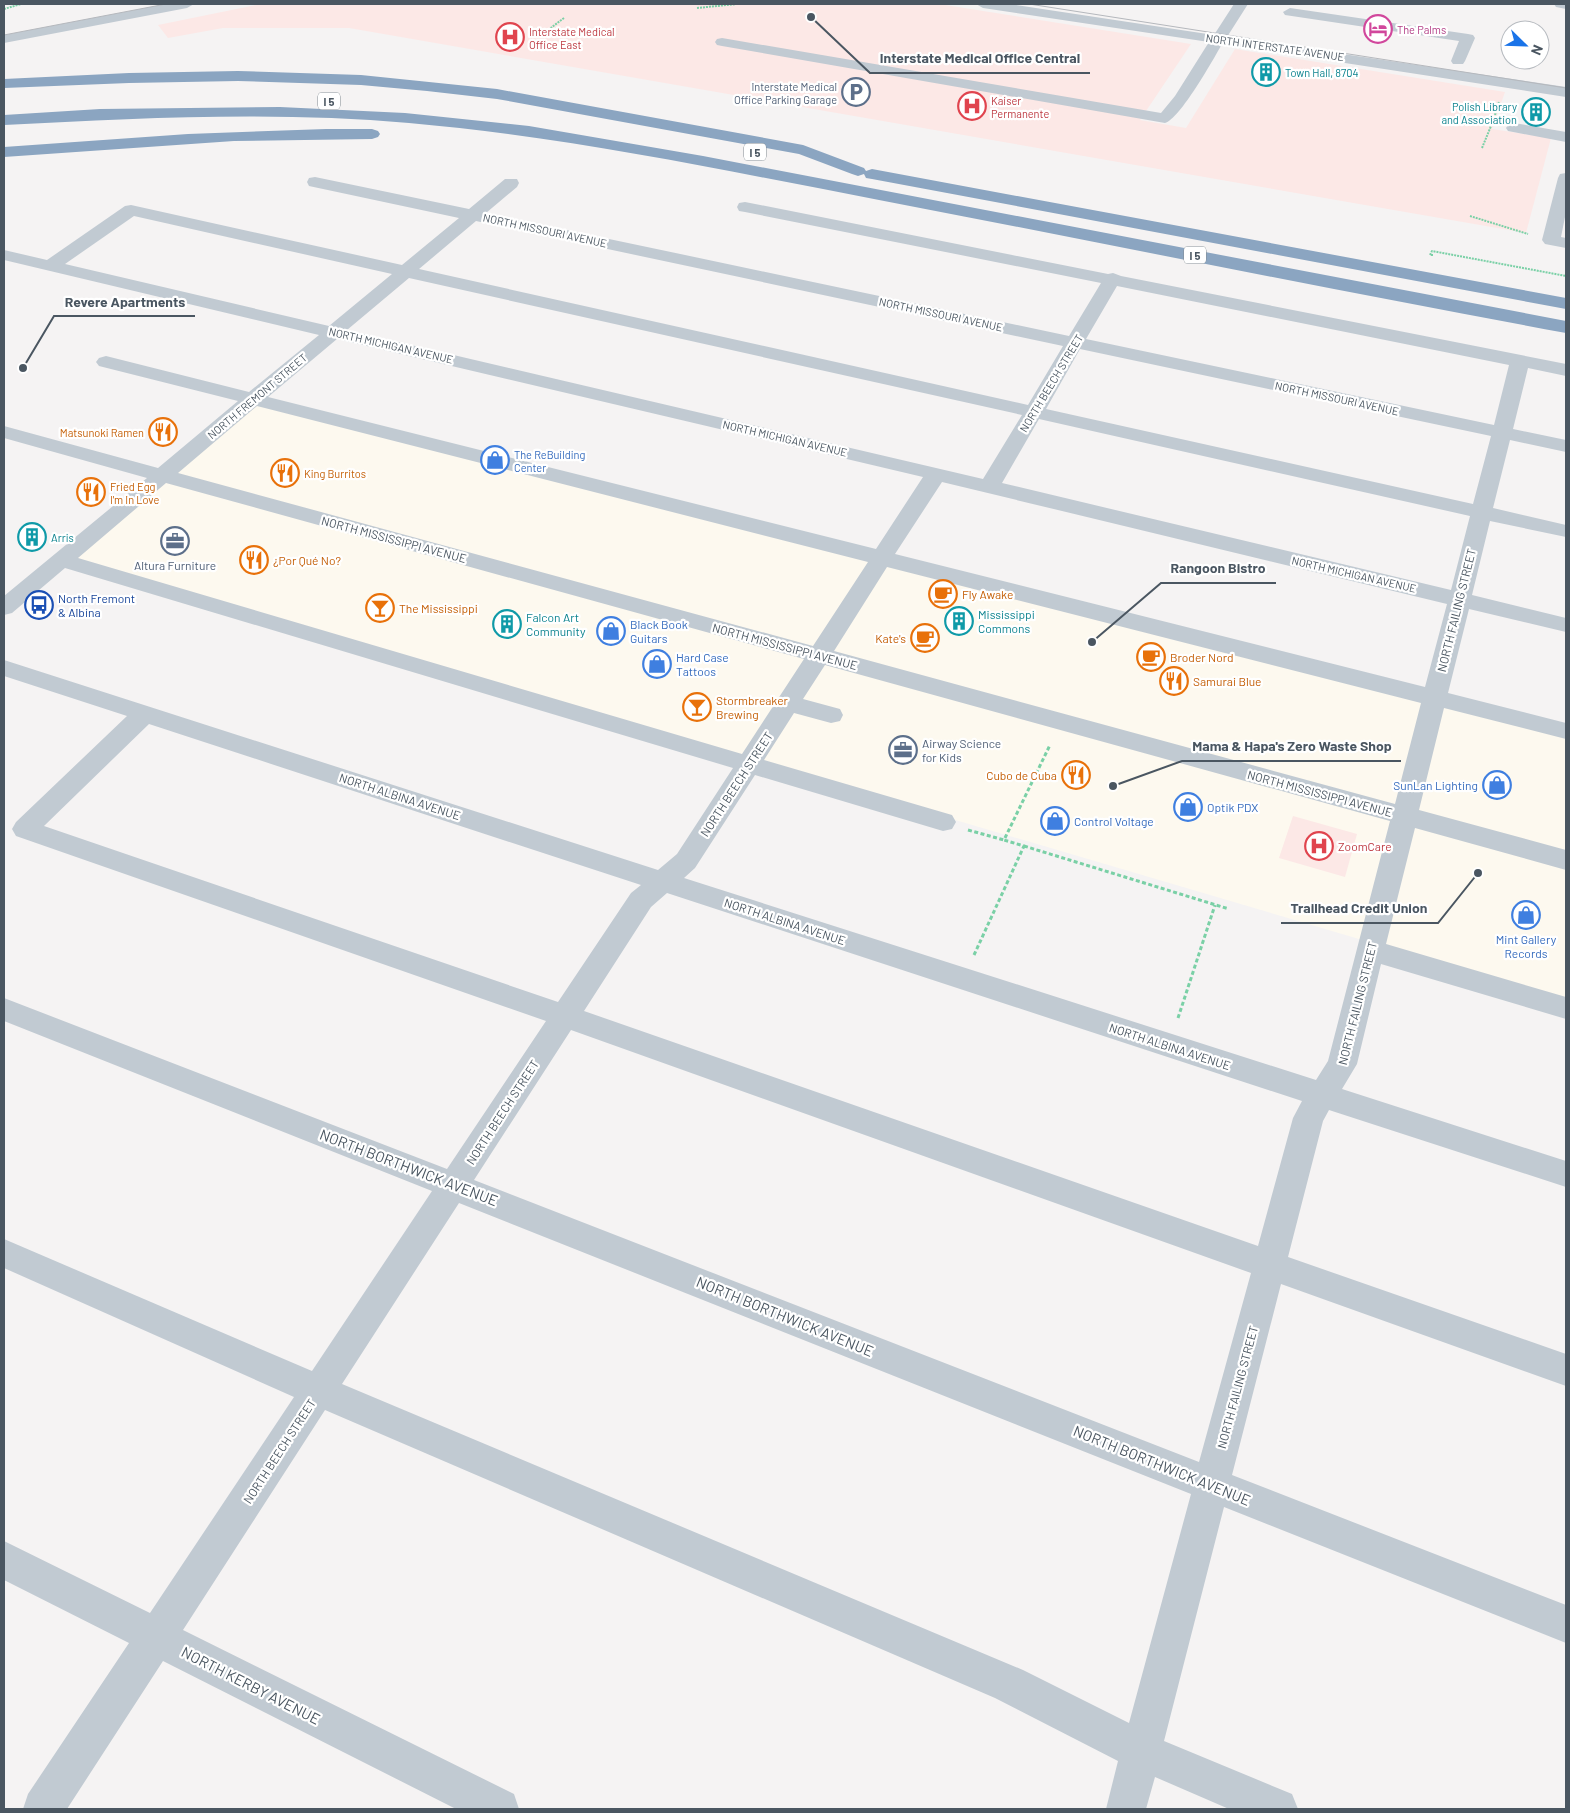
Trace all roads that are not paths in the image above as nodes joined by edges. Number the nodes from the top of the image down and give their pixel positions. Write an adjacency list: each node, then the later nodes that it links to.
1 (124, 4): 10 (street)
2 (187, 4): 12 (street)
3 (983, 4): 13 (street, NORTH INTERSTATE AVENUE)
4 (1241, 4): 9 (street)
5 (1561, 4): 6 (street)
6 (1566, 4)
7 (1290, 12): 16 (street)
8 (1212, 22): 9 (street, NORTH INTERSTATE AVENUE)
9 (1227, 25): 11 (street, NORTH INTERSTATE AVENUE); 13 (street)
10 (4, 26)
11 (1244, 28)
12 (4, 39)
13 (1220, 39): 14 (street); 19 (street, NORTH INTERSTATE AVENUE)
14 (722, 42)
15 (1440, 58): 16 (street)
16 (1458, 61): 17 (street)
17 (1566, 79)
18 (4, 84): 28 (highway)
19 (1566, 92)
20 (4, 107): 28 (highway, I 5)
21 (4, 120): 27 (highway, I 5)
22 (1514, 128): 25 (street)
23 (386, 134): 26 (highway)
24 (421, 135): 27 (highway)
25 (1566, 137)
26 (4, 152)
27 (703, 160): 40 (highway, I 5)
28 (858, 171): 39 (highway, I 5)
29 (315, 182): 33 (street, NORTH MISSOURI AVENUE)
30 (511, 184): 33 (street, NORTH FREMONT STREET)
31 (1565, 184): 34 (street)
32 (745, 207): 38 (street)
33 (473, 215): 37 (street, NORTH FREMONT STREET); 42 (street, NORTH MISSOURI AVENUE)
34 (1558, 241)
35 (4, 255): 36 (street, NORTH MICHIGAN AVENUE)
36 (50, 266): 37 (street); 41 (street, NORTH MICHIGAN AVENUE)
37 (407, 271): 41 (street, NORTH FREMONT STREET); 47 (street)
38 (1113, 278): 42 (street, NORTH BEECH STREET); 43 (street)
39 (1566, 304)
40 (1566, 327)
41 (334, 332): 46 (street, NORTH FREMONT STREET); 51 (street, NORTH MICHIGAN AVENUE)
42 (1075, 342): 47 (street, NORTH BEECH STREET); 49 (street, NORTH MISSOURI AVENUE)
43 (1520, 361): 45 (street); 49 (street, NORTH FAILING STREET)
44 (106, 362): 46 (street)
45 (1566, 370)
46 (254, 399): 52 (street, NORTH FREMONT STREET); 56 (street)
47 (1034, 412): 53 (street, NORTH BEECH STREET); 54 (street)
48 (4, 432): 52 (street, NORTH MISSISSIPPI AVENUE)
49 (1501, 432): 50 (street, NORTH MISSOURI AVENUE); 54 (street, NORTH FAILING STREET)
50 (1566, 446)
51 (936, 474): 53 (street, NORTH MICHIGAN AVENUE); 56 (street, NORTH BEECH STREET)
52 (162, 475): 57 (street, NORTH FREMONT STREET); 61 (street, NORTH MISSISSIPPI AVENUE)
53 (989, 487): 58 (street, NORTH MICHIGAN AVENUE)
54 (1481, 512): 55 (street); 58 (street, NORTH FAILING STREET)
55 (1566, 531)
56 (883, 558): 61 (street, NORTH BEECH STREET); 63 (street)
57 (61, 560): 59 (street, NORTH FREMONT STREET); 68 (street)
58 (1459, 599): 60 (street, NORTH MICHIGAN AVENUE); 63 (street, NORTH FAILING STREET)
59 (4, 608)
60 (1566, 625)
61 (820, 656): 64 (street, NORTH BEECH STREET); 69 (street, NORTH MISSISSIPPI AVENUE)
62 (4, 668): 65 (street, NORTH ALBINA AVENUE)
63 (1434, 697): 67 (street); 69 (street, NORTH FAILING STREET)
64 (789, 703): 66 (street); 68 (street, NORTH BEECH STREET)
65 (145, 713): 72 (street, NORTH ALBINA AVENUE); 76 (street)
66 (831, 715)
67 (1566, 731)
68 (750, 764): 70 (street); 72 (street, NORTH BEECH STREET)
69 (1404, 816): 71 (street, NORTH MISSISSIPPI AVENUE); 73 (street, NORTH FAILING STREET)
70 (943, 822)
71 (1566, 860)
72 (663, 881): 76 (street, NORTH BEECH STREET); 77 (street, NORTH ALBINA AVENUE)
73 (1370, 950): 74 (street); 77 (street, NORTH FAILING STREET)
74 (1566, 1008)
75 (4, 1010): 79 (street, NORTH BORTHWICK AVENUE)
76 (565, 1016): 79 (street, NORTH BEECH STREET); 81 (street)
77 (1323, 1096): 78 (street, NORTH ALBINA AVENUE); 81 (street, NORTH FAILING STREET)
78 (1566, 1174)
79 (454, 1185): 83 (street, NORTH BEECH STREET); 84 (street, NORTH BORTHWICK AVENUE)
80 (4, 1253): 83 (street)
81 (1269, 1266): 82 (street); 84 (street, NORTH FAILING STREET)
82 (1566, 1370)
83 (319, 1391): 87 (street, NORTH BEECH STREET); 88 (street)
84 (1212, 1485): 86 (street, NORTH BORTHWICK AVENUE); 88 (street, NORTH FAILING STREET)
85 (4, 1560): 87 (street, NORTH KERBY AVENUE)
86 (1566, 1624)
87 (157, 1637): 89 (street, NORTH BEECH STREET); 90 (street, NORTH KERBY AVENUE)
88 (1141, 1751): 91 (street, NORTH FAILING STREET); 92 (street)
89 (43, 1809)
90 (499, 1809)
91 (1126, 1809)
92 (1277, 1809)

